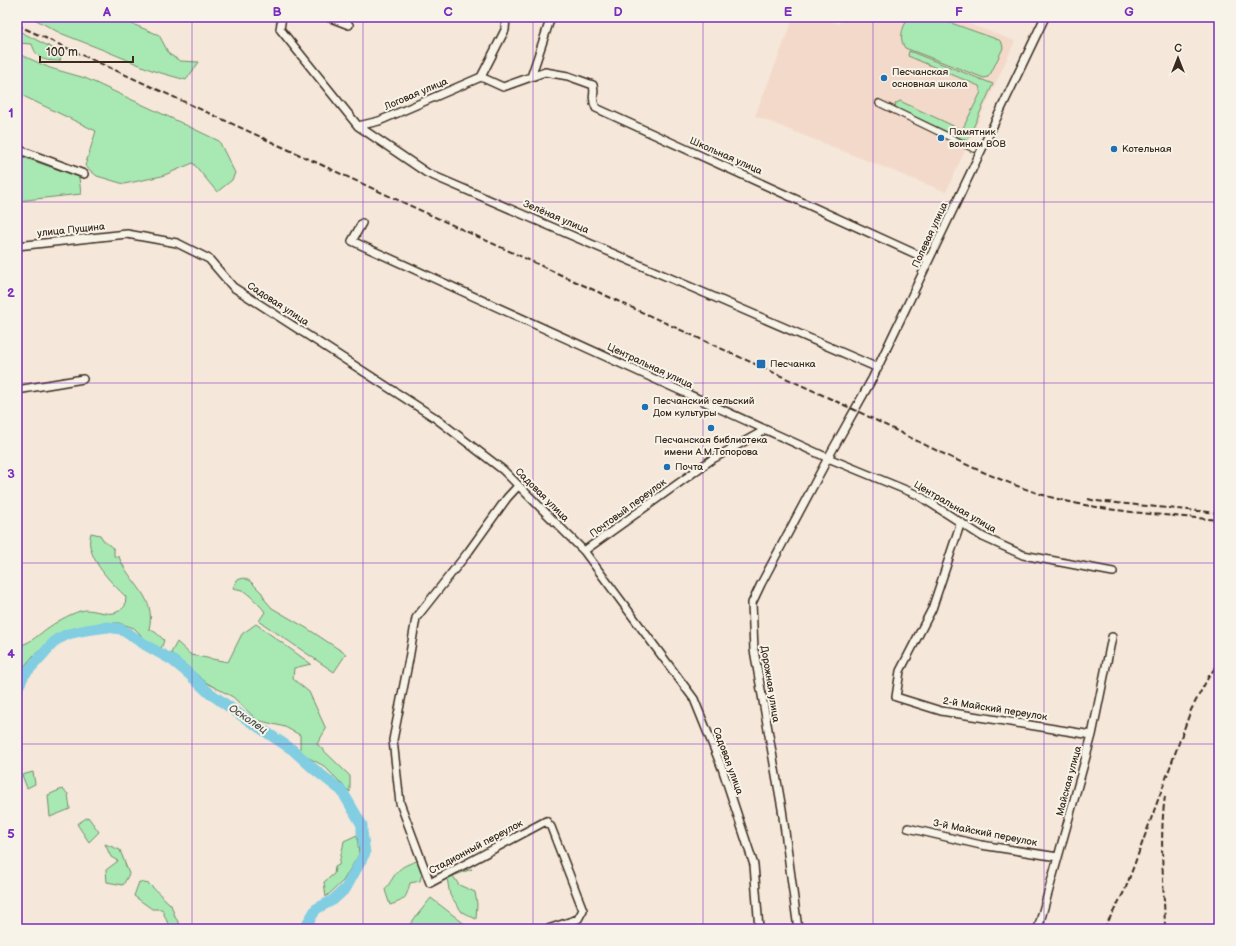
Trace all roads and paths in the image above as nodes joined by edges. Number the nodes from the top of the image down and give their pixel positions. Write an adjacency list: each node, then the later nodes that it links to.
1 (282, 17): 11 (street, Зелёная улица)
2 (328, 17): 6 (street)
3 (506, 17): 7 (street)
4 (551, 17): 8 (street)
5 (1045, 17): 19 (street, Полевая улица)
6 (349, 25)
7 (481, 78): 8 (street); 10 (street, Логовая улица)
8 (531, 78): 19 (street, Школьная улица)
9 (879, 103): 14 (street)
10 (379, 121): 11 (street, Логовая улица); 12 (street)
11 (358, 126): 12 (street, Зелёная улица)
12 (372, 134): 20 (street, Зелёная улица)
13 (17, 149): 15 (street)
14 (974, 149)
15 (84, 174)
16 (362, 223): 23 (street, Центральная улица)
17 (127, 234): 18 (street, улица Пущина); 25 (street, Садовая улица)
18 (17, 246)
19 (929, 260): 20 (street, Полевая улица)
20 (878, 368): 24 (street, Полевая улица)
21 (83, 379): 22 (street)
22 (17, 390)
23 (765, 430): 24 (street, Центральная улица); 27 (street, Почтовый переулок)
24 (828, 458): 26 (street, Центральная улица); 35 (street, Дорожная улица)
25 (518, 486): 27 (street, Садовая улица); 33 (street, Стадионный переулок)
26 (961, 522): 28 (street, Центральная улица); 30 (street, 2-й Майский переулок)
27 (584, 552): 34 (street, Садовая улица)
28 (1113, 572)
29 (1112, 638): 30 (street, Майская улица)
30 (1092, 735): 32 (street, Майская улица)
31 (908, 828): 32 (street, 3-й Майский переулок)
32 (1058, 857): 36 (street, Майская улица)
33 (548, 929)
34 (759, 929)
35 (798, 929)
36 (1038, 929)

